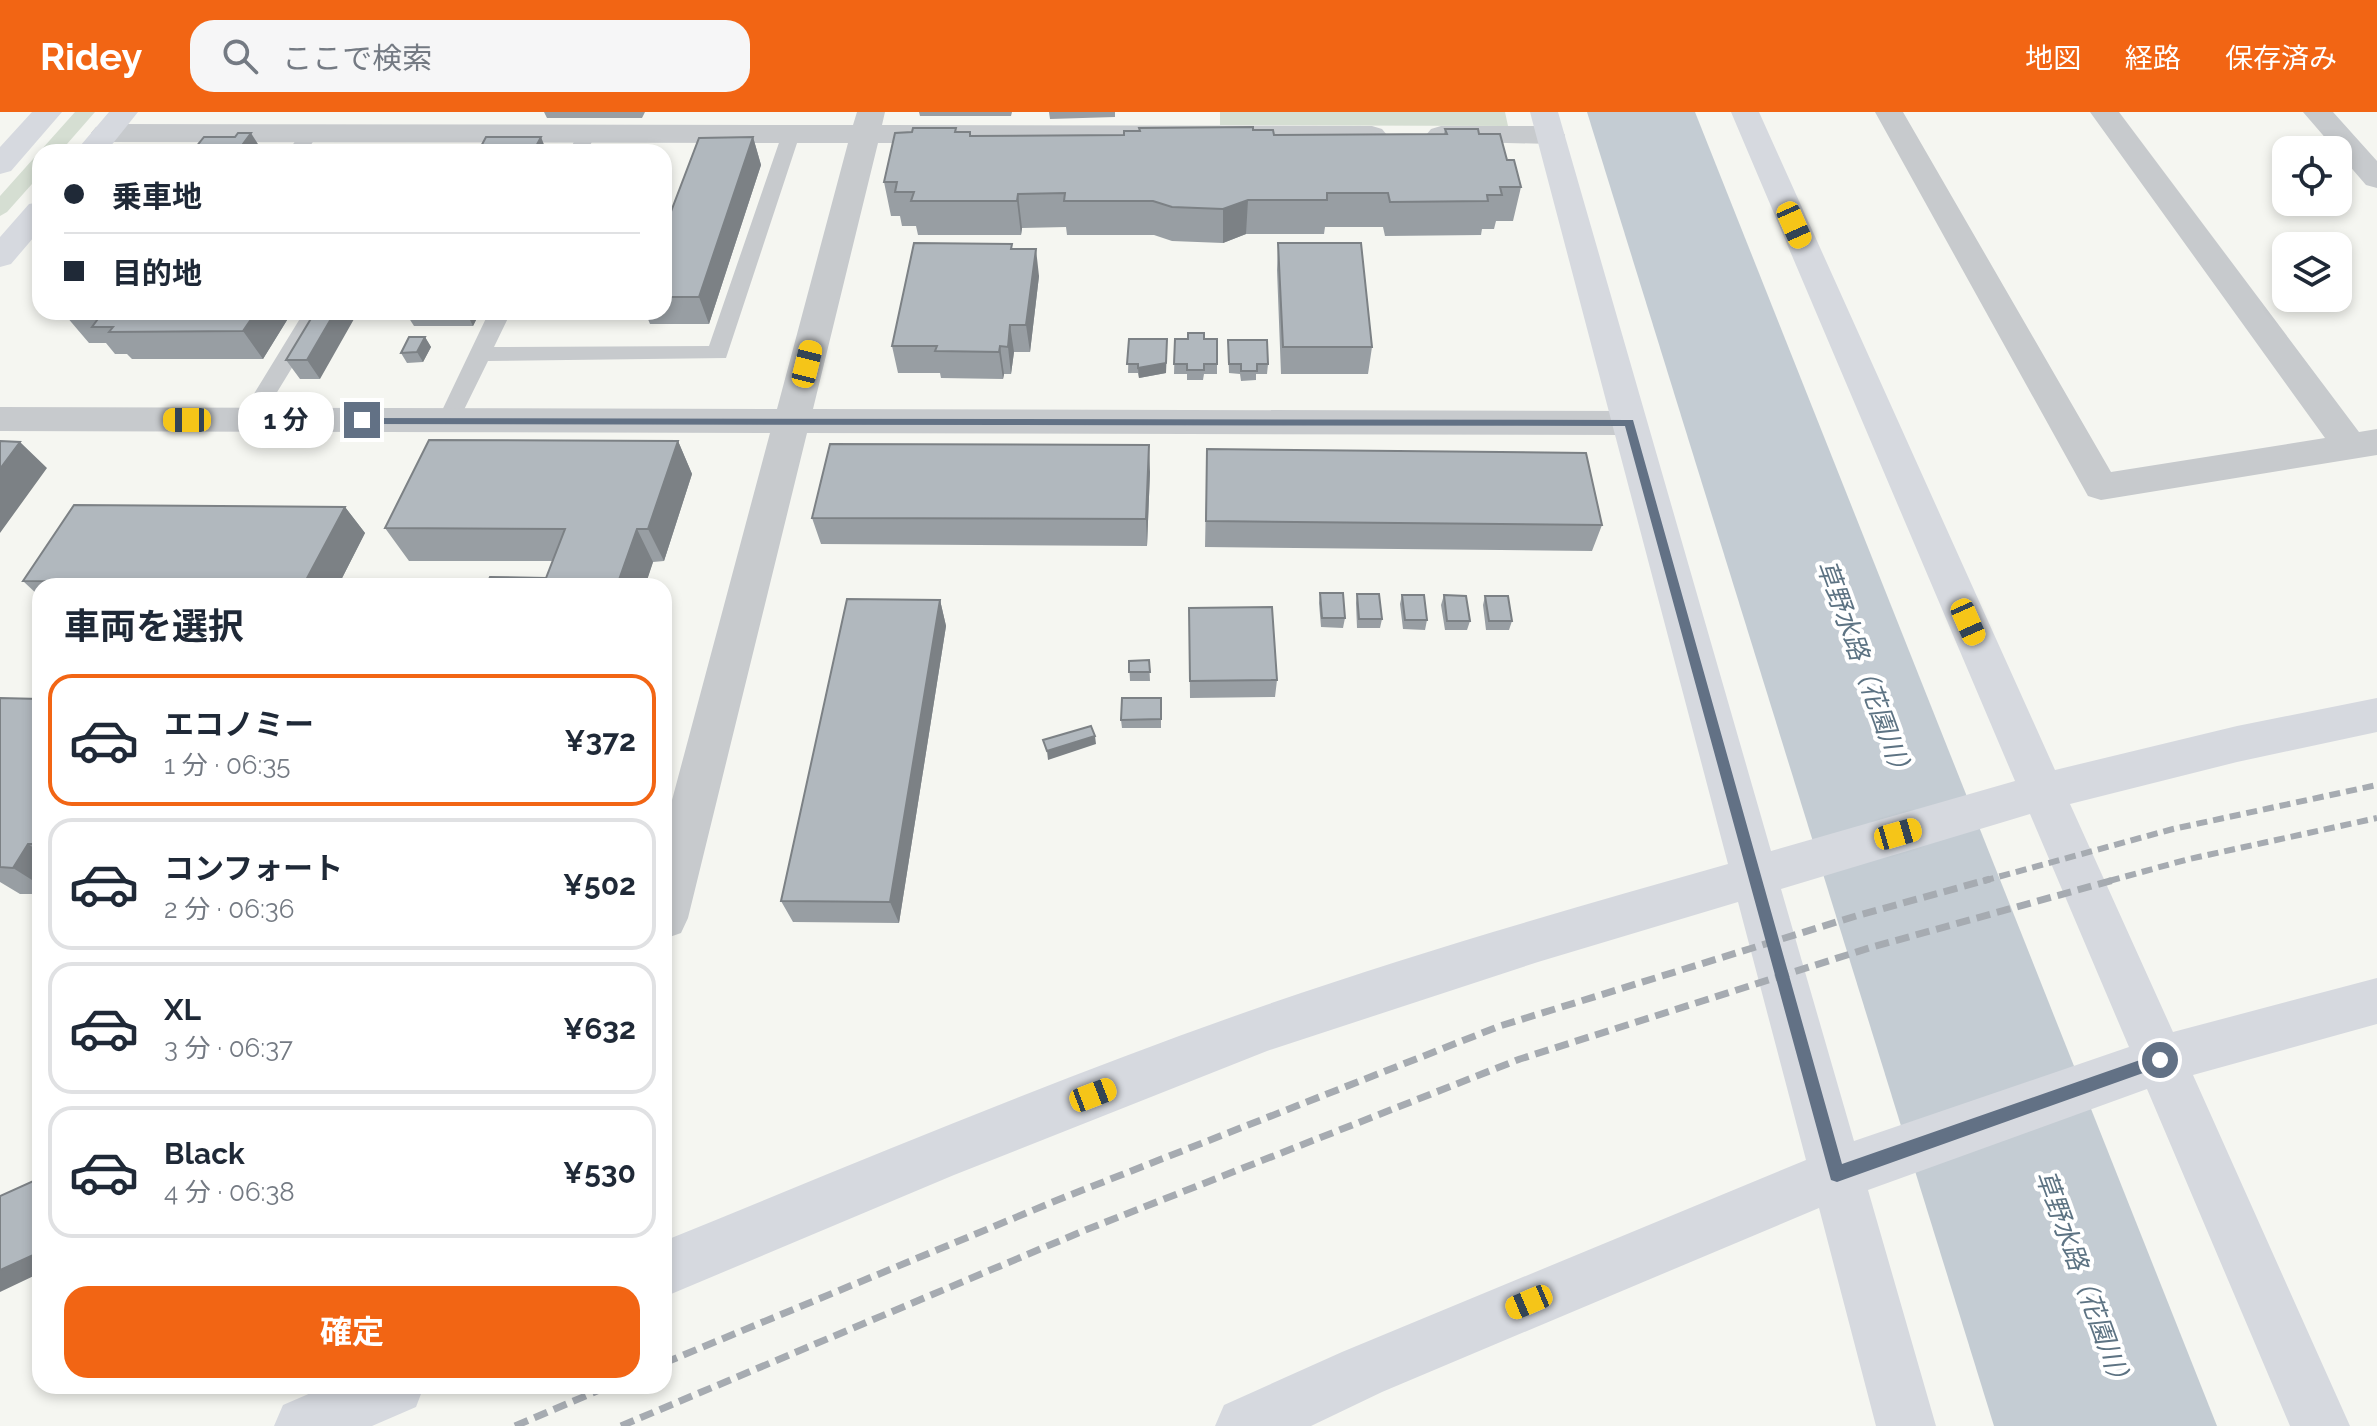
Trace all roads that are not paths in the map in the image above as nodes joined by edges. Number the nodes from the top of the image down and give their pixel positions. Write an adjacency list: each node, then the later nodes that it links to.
1 (48, 112): 12 (street)
2 (1745, 112): 26 (street)
3 (1889, 112): 24 (street)
4 (2104, 112): 24 (street)
5 (2317, 112): 13 (street)
6 (868, 123): 7 (street); 9 (street); 22 (street)
7 (1547, 124): 23 (street)
8 (107, 132): 10 (street)
9 (791, 134): 11 (street); 18 (lane)
10 (304, 142): 11 (street)
11 (583, 143)
12 (0, 165)
13 (2377, 179)
14 (32, 220): 15 (street)
15 (1, 256)
16 (310, 320): 20 (lane)
17 (496, 320): 18 (lane)
18 (480, 354): 21 (lane)
19 (0, 419): 20 (street)
20 (249, 420): 21 (street)
21 (448, 421): 22 (street)
22 (792, 421): 23 (street); 28 (street)
23 (1629, 423): 27 (street)
24 (2363, 444)
25 (2377, 715): 26 (street)
26 (2042, 792): 27 (street); 30 (street)
27 (1754, 876): 31 (street); 32 (street)
28 (672, 887)
29 (2377, 1001): 30 (street)
30 (2160, 1060): 31 (street); 37 (street)
31 (1837, 1174): 35 (street); 36 (street)
32 (672, 1266)
33 (377, 1394): 34 (street)
34 (304, 1426)
35 (1245, 1426)
36 (1906, 1426)
37 (2320, 1426)

